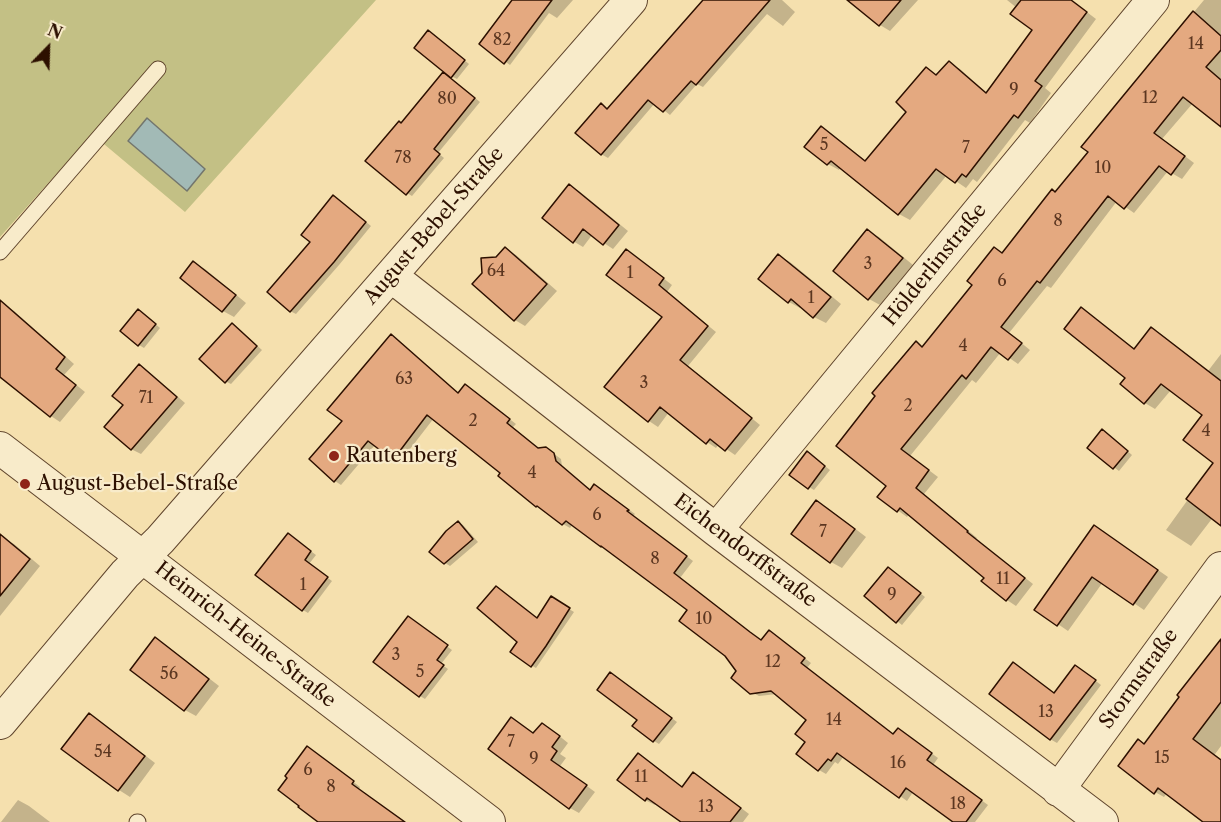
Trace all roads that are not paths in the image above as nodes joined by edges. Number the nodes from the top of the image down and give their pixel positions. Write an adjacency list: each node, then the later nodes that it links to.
1 (631, 0): 5 (street, August-Bebel-Straße)
2 (1153, 0): 7 (street, Hölderlinstraße)
3 (158, 69): 4 (lane)
4 (0, 252)
5 (391, 276): 7 (street, Eichendorffstraße); 8 (street, August-Bebel-Straße)
6 (0, 448): 8 (street, Heinrich-Heine-Straße)
7 (716, 530): 11 (street, Eichendorffstraße)
8 (143, 556): 10 (street, August-Bebel-Straße); 12 (street, Heinrich-Heine-Straße)
9 (1221, 568): 11 (street, Stormstraße)
10 (0, 723)
11 (1058, 790): 13 (street, Eichendorffstraße)
12 (489, 822)
13 (1102, 822)

